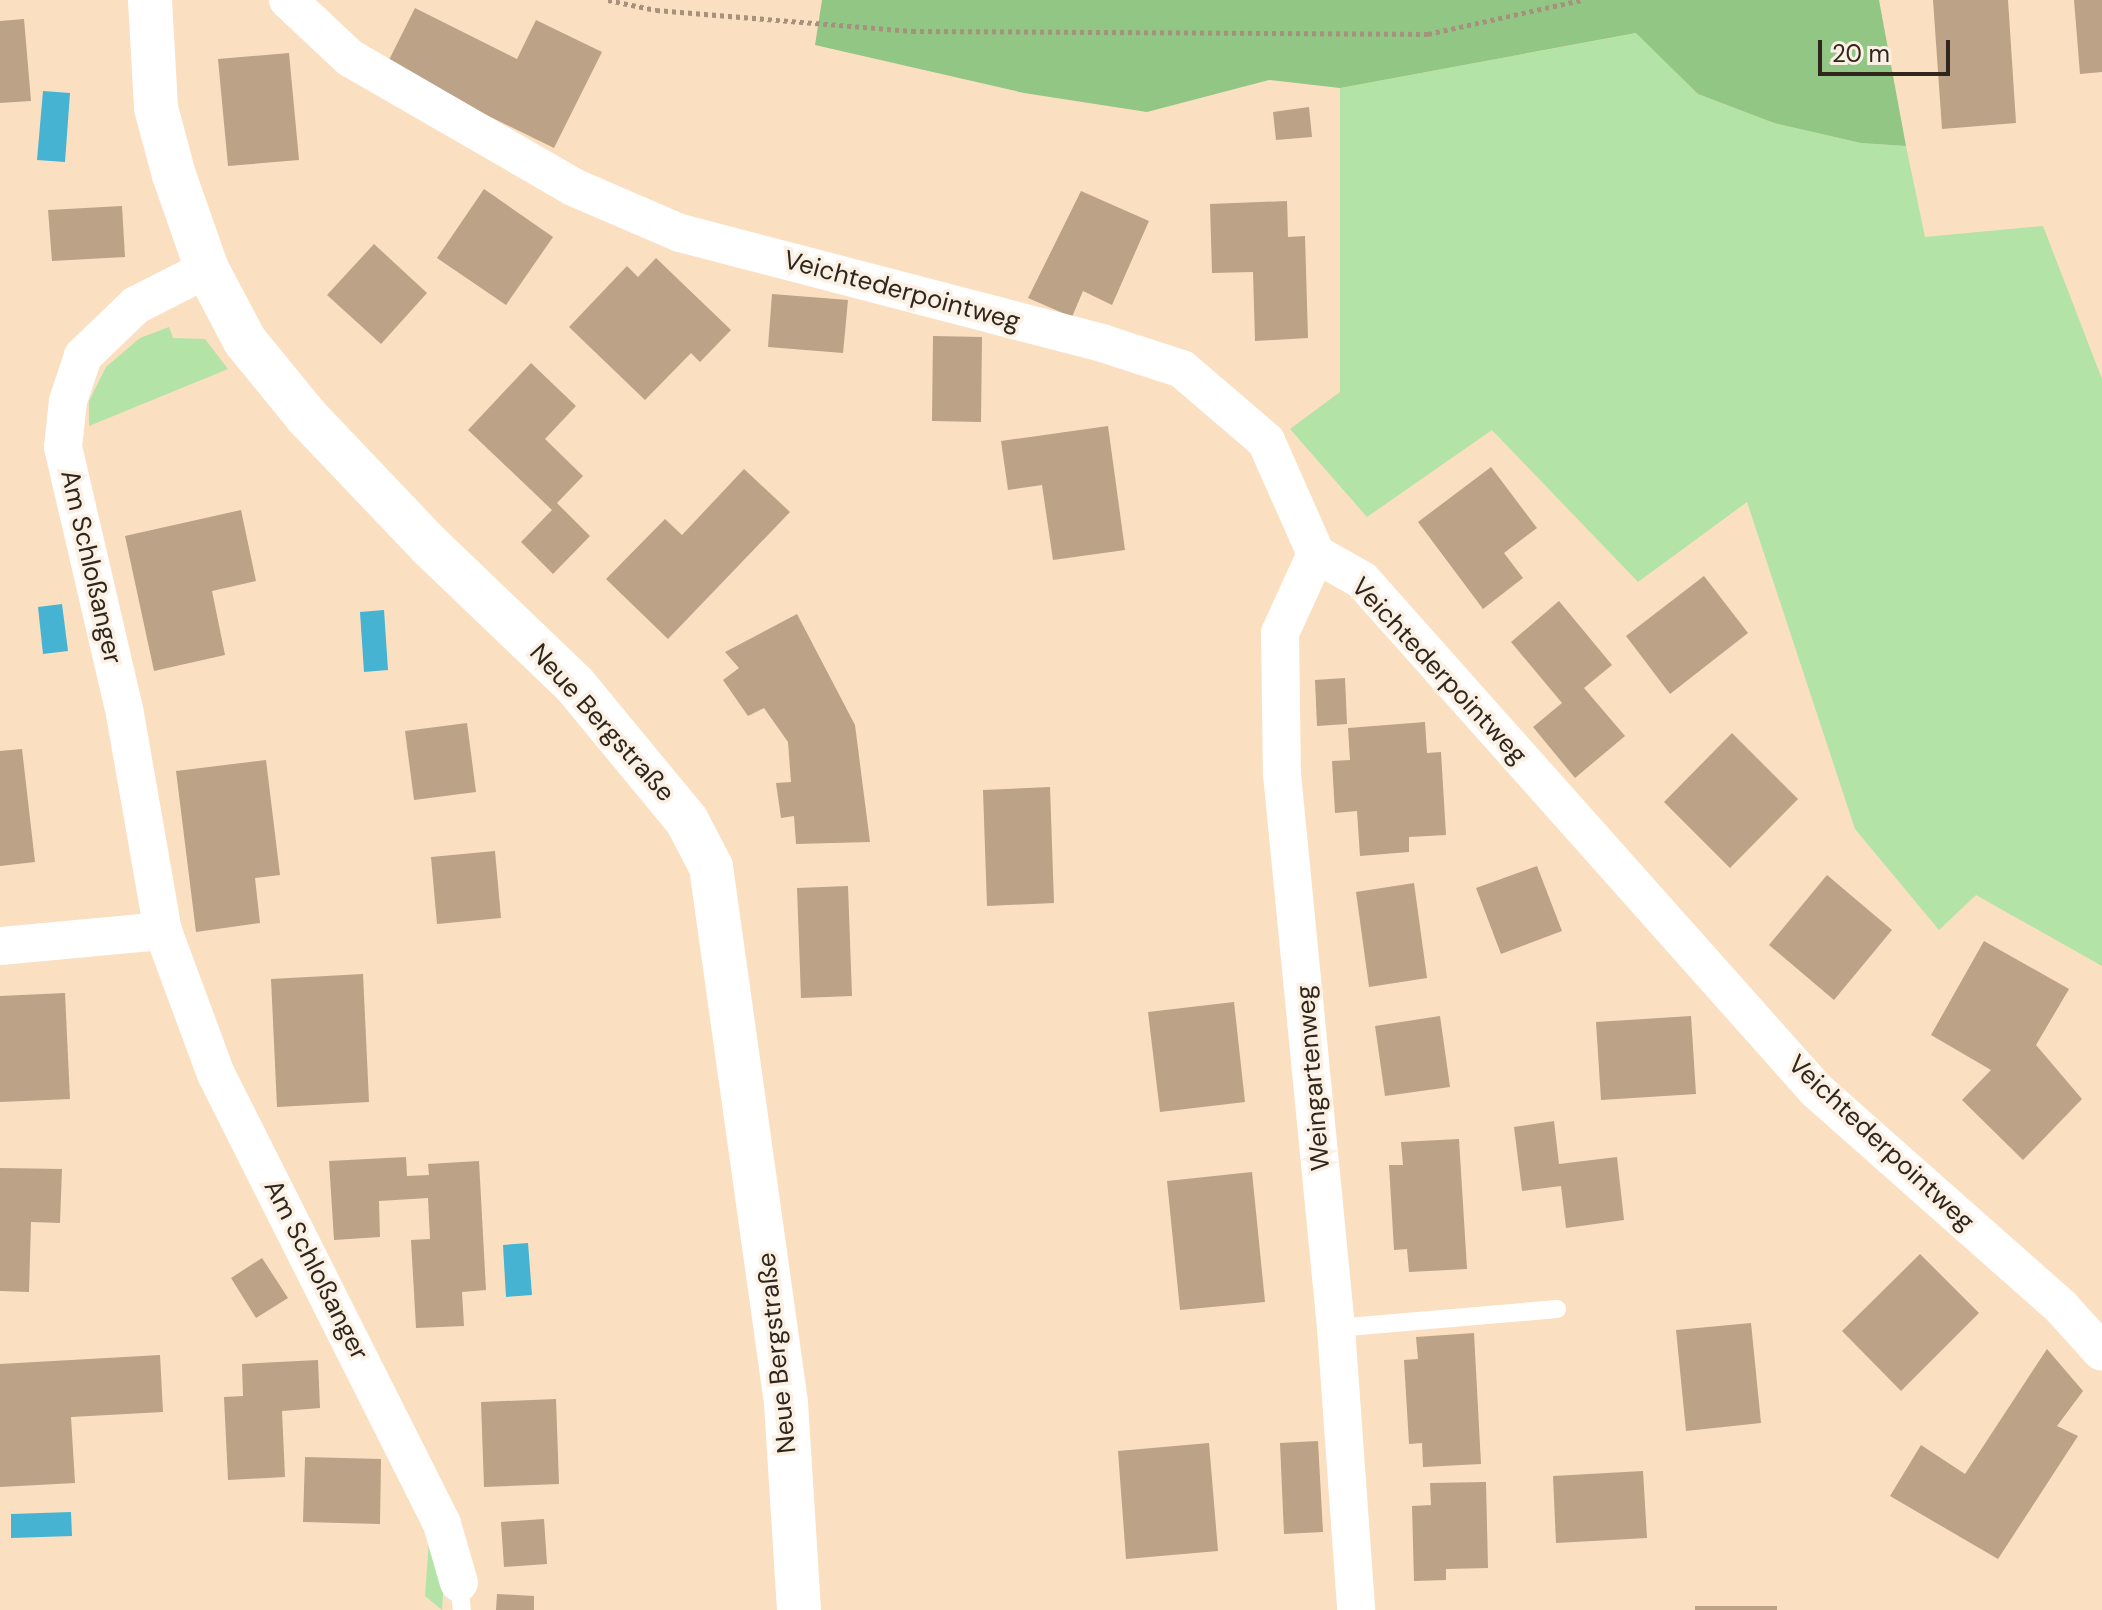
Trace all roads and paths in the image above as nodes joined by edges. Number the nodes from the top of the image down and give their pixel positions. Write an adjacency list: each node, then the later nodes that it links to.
1 (150, 0): 5 (street, Neue Bergstraße)
2 (288, 0): 6 (street, Veichtederpointweg)
3 (608, 0): 4 (path)
4 (1581, 0)
5 (207, 269): 7 (street, Am Schloßanger); 13 (street, Neue Bergstraße)
6 (1316, 554): 10 (street, Weingartenweg); 11 (street, Veichtederpointweg)
7 (163, 931): 8 (street); 12 (street, Am Schloßanger)
8 (0, 946)
9 (1557, 1309): 10 (lane)
10 (1336, 1328): 14 (street, Weingartenweg)
11 (2102, 1352)
12 (461, 1596)
13 (799, 1610)
14 (1356, 1610)

